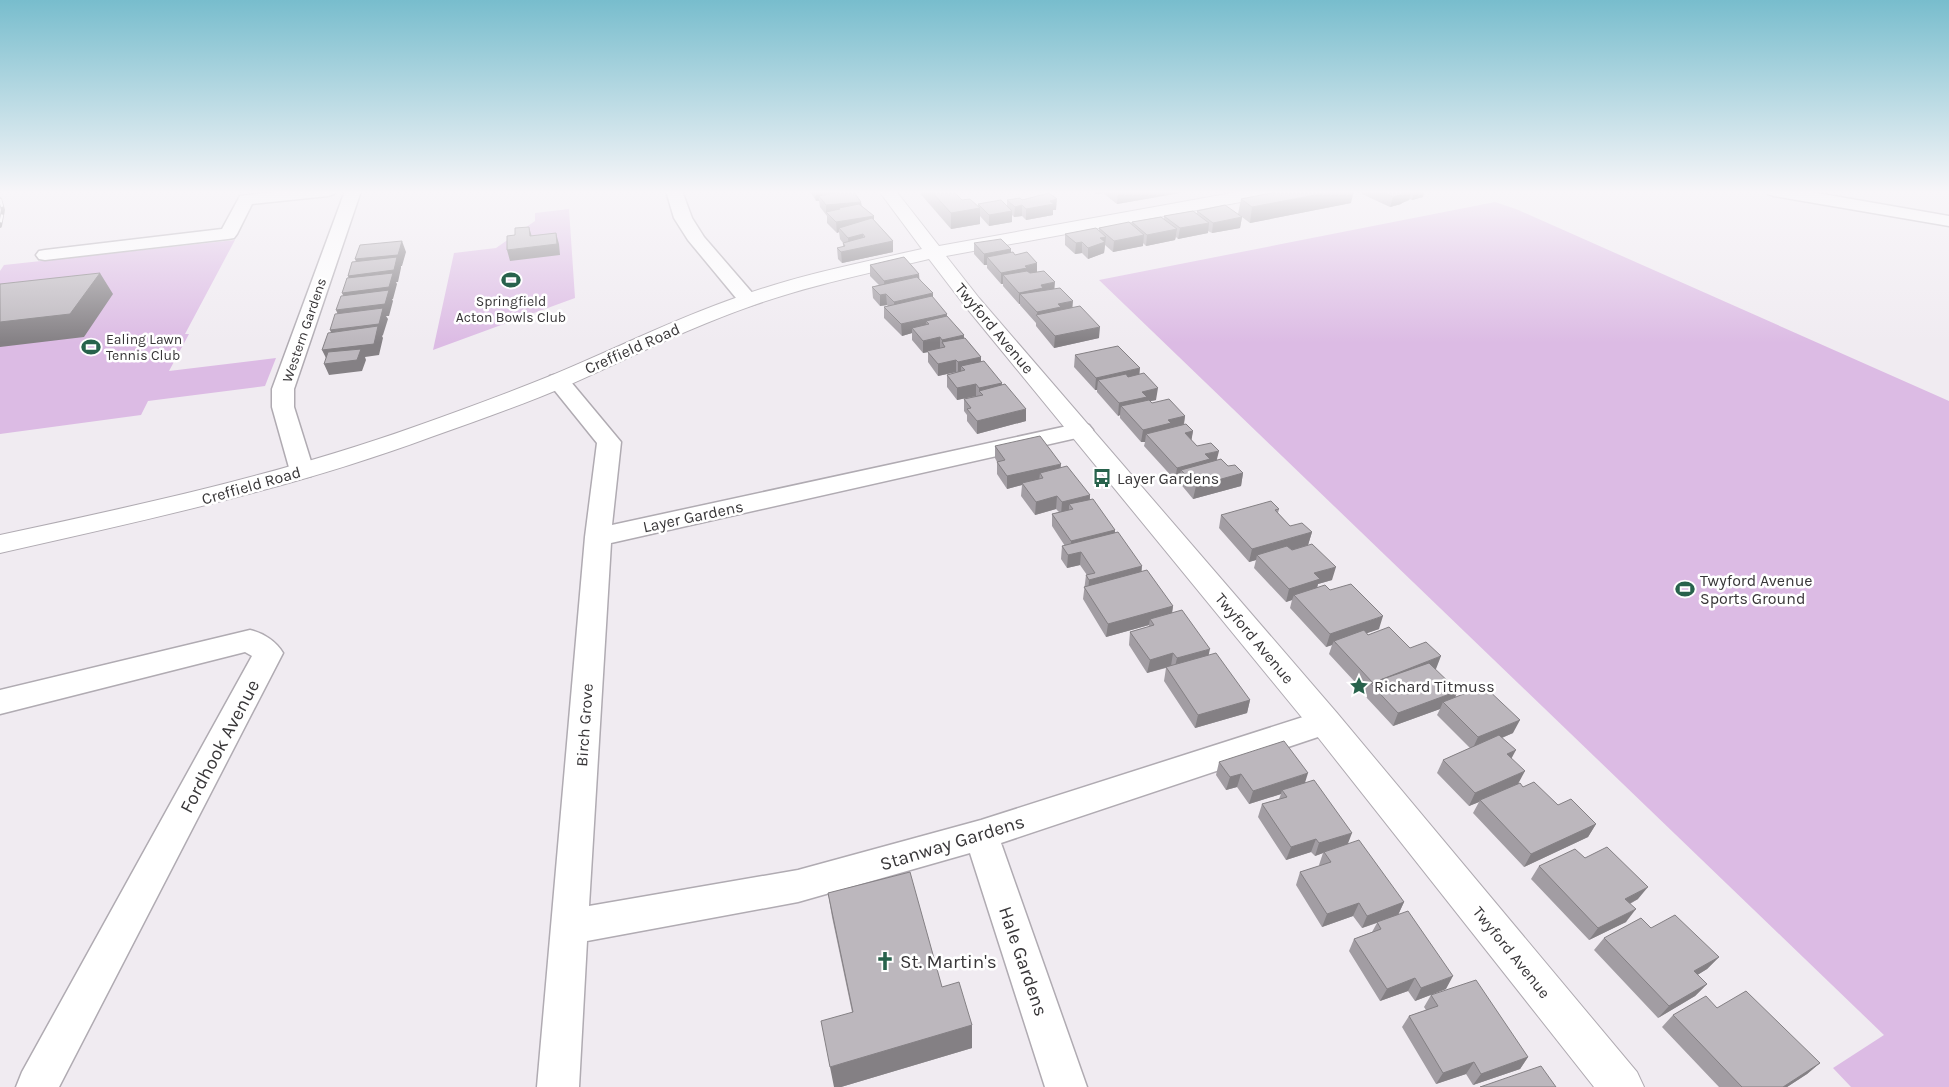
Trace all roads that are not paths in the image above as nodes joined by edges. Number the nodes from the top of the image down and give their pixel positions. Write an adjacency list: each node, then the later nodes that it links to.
1 (161, 242): 7 (street)
2 (335, 242): 11 (street, Western Gardens)
3 (698, 242): 8 (street)
4 (927, 242): 6 (street, Twyford Avenue)
5 (992, 242): 6 (street, Creffield Road)
6 (935, 252): 8 (street, Creffield Road); 10 (street, Twyford Avenue)
7 (45, 255)
8 (748, 300): 9 (street, Creffield Road)
9 (558, 381): 11 (street, Creffield Road); 12 (street, Birch Grove)
10 (1081, 430): 12 (street, Layer Gardens); 15 (street, Twyford Avenue)
11 (302, 471): 13 (street, Creffield Road)
12 (598, 537): 17 (street, Birch Grove)
13 (0, 544)
14 (0, 702): 18 (street, Fordhook Avenue)
15 (1325, 722): 16 (street, Stanway Gardens); 21 (street, Twyford Avenue)
16 (981, 835): 17 (street, Stanway Gardens); 20 (street, Hale Gardens)
17 (570, 928): 19 (street, Birch Grove)
18 (37, 1087)
19 (558, 1087)
20 (1066, 1087)
21 (1622, 1087)

